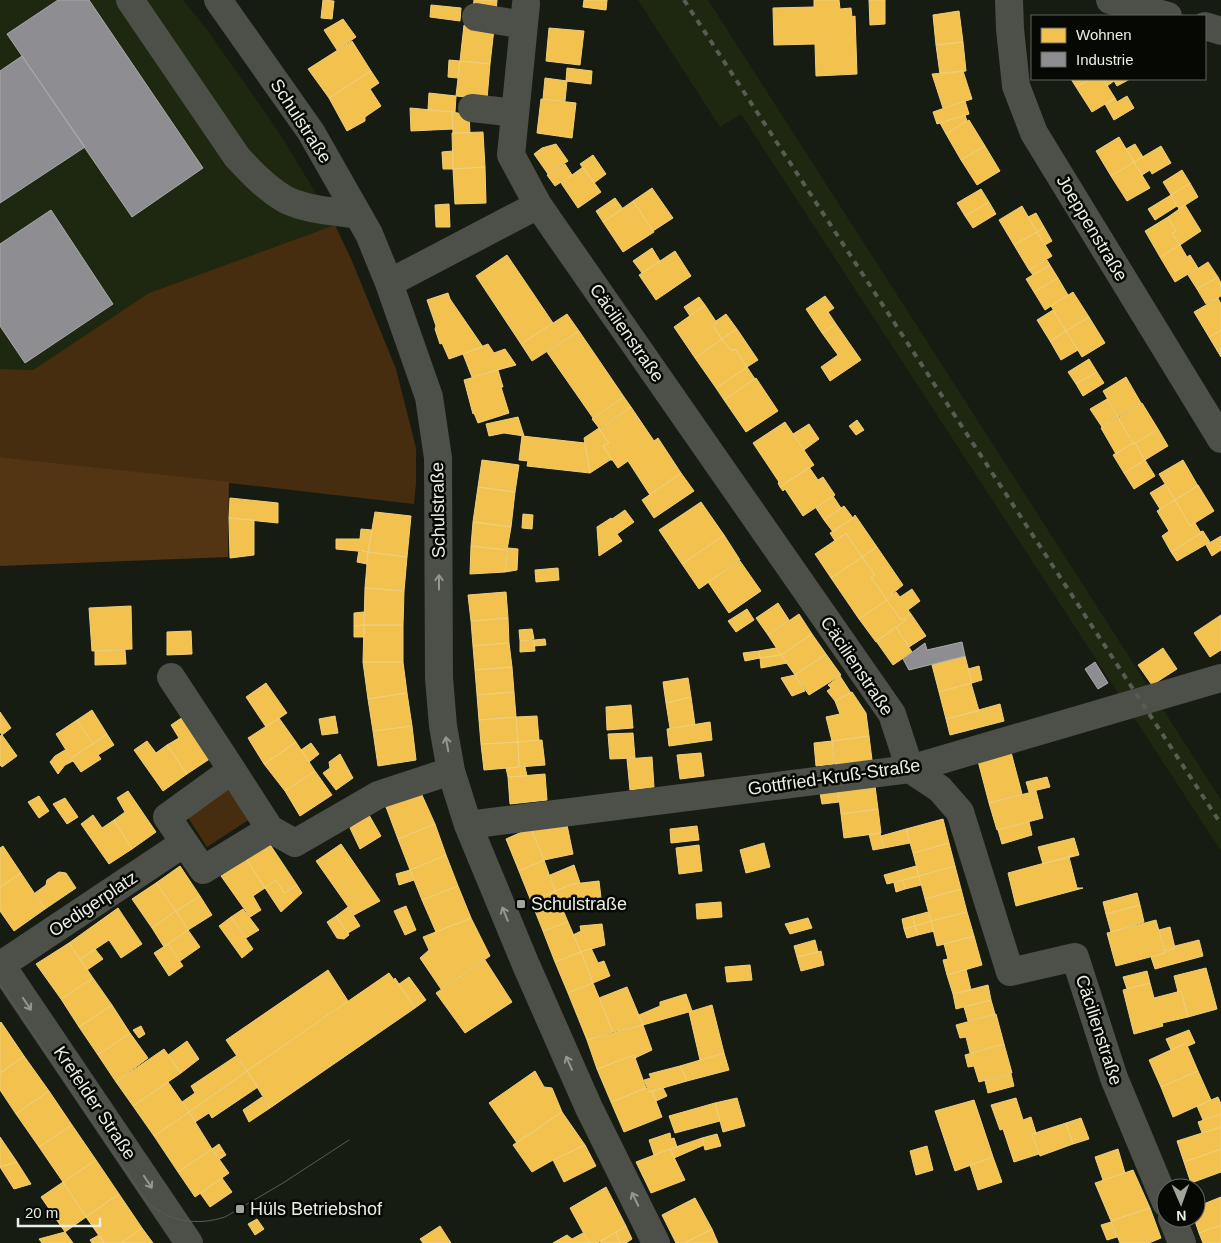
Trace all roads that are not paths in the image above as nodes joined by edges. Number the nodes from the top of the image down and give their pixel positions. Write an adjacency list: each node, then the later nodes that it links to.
1 (130, 0): 12 (street)
2 (218, 0): 12 (street, Schulstraße)
3 (1009, 0): 14 (street, Joeppenstraße)
4 (1110, 0): 5 (street)
5 (1164, 15)
6 (476, 17): 10 (street, Cäcilienstraße)
7 (1206, 26): 8 (street)
8 (1221, 31)
9 (472, 108): 10 (street)
10 (515, 112): 11 (street, Cäcilienstraße)
11 (538, 205): 13 (street); 17 (street, Cäcilienstraße)
12 (358, 215): 13 (street, Schulstraße)
13 (389, 283): 19 (street, Schulstraße, one-way to 13)
14 (1221, 439)
15 (170, 677): 18 (street)
16 (1221, 678): 17 (street, Gottfried-Kruß-Straße)
17 (910, 769): 20 (street, Gottfried-Kruß-Straße); 24 (street, Cäcilienstraße)
18 (232, 770): 21 (street); 22 (street)
19 (451, 771): 20 (street, Schulstraße); 21 (street)
20 (468, 825): 27 (street, Schulstraße, one-way to 20)
21 (270, 829): 22 (street)
22 (184, 843): 23 (street, Oedigerplatz)
23 (0, 964): 26 (street, Krefelder Straße, one-way to 26)
24 (1156, 1179)
25 (1176, 1228): 28 (street)
26 (189, 1243)
27 (656, 1243)
28 (1182, 1243)

